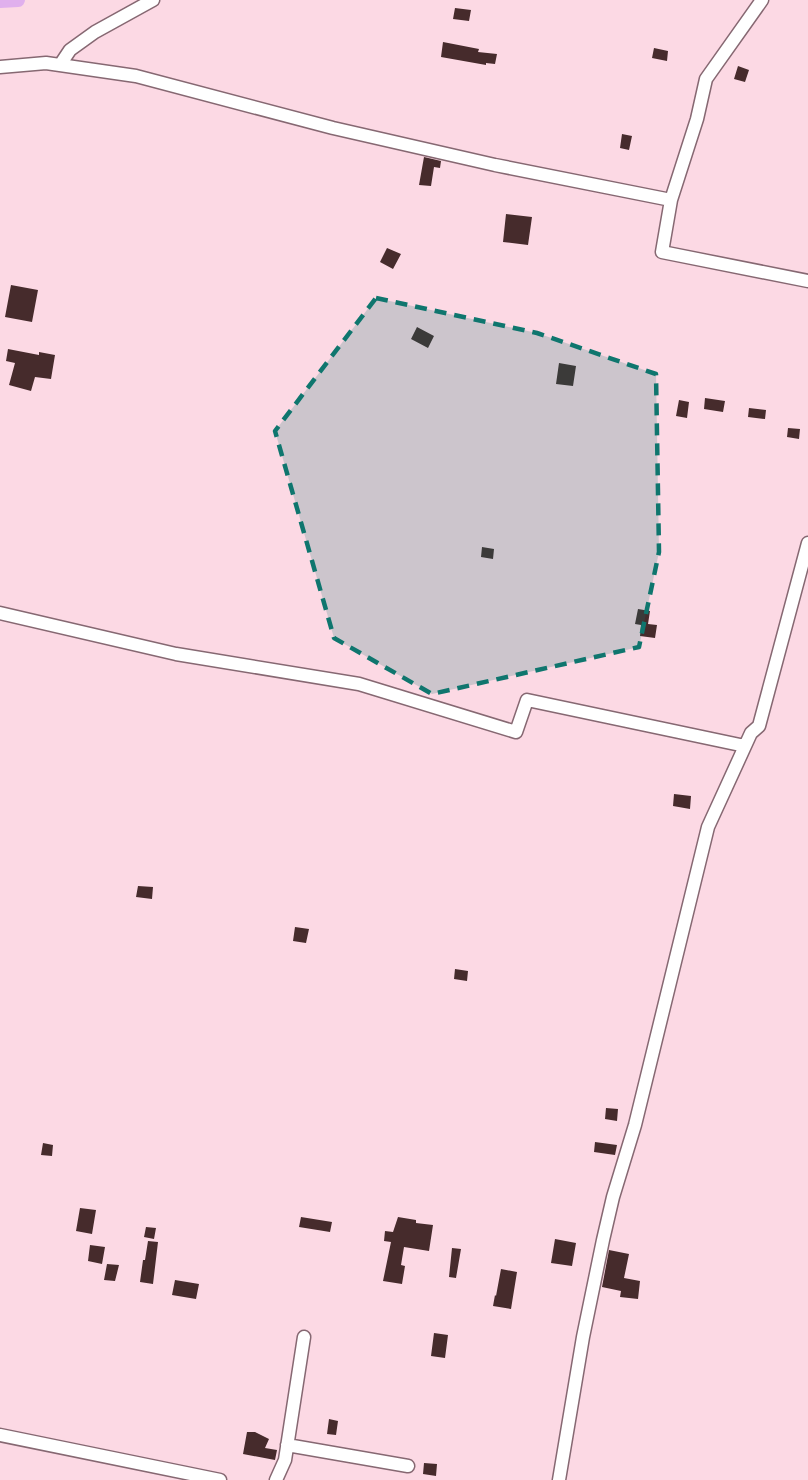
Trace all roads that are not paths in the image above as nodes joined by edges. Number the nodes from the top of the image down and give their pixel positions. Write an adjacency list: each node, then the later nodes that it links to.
1 (153, 0): 3 (street)
2 (762, 0): 5 (street)
3 (60, 65): 4 (street); 5 (street)
4 (0, 67)
5 (671, 200): 6 (street)
6 (808, 281)
7 (808, 543): 9 (street)
8 (0, 613): 9 (street)
9 (745, 746): 16 (street)
10 (304, 1337): 12 (street)
11 (0, 1435): 14 (street)
12 (287, 1445): 13 (street); 15 (street)
13 (408, 1466)
14 (220, 1480)
15 (276, 1480)
16 (559, 1480)

